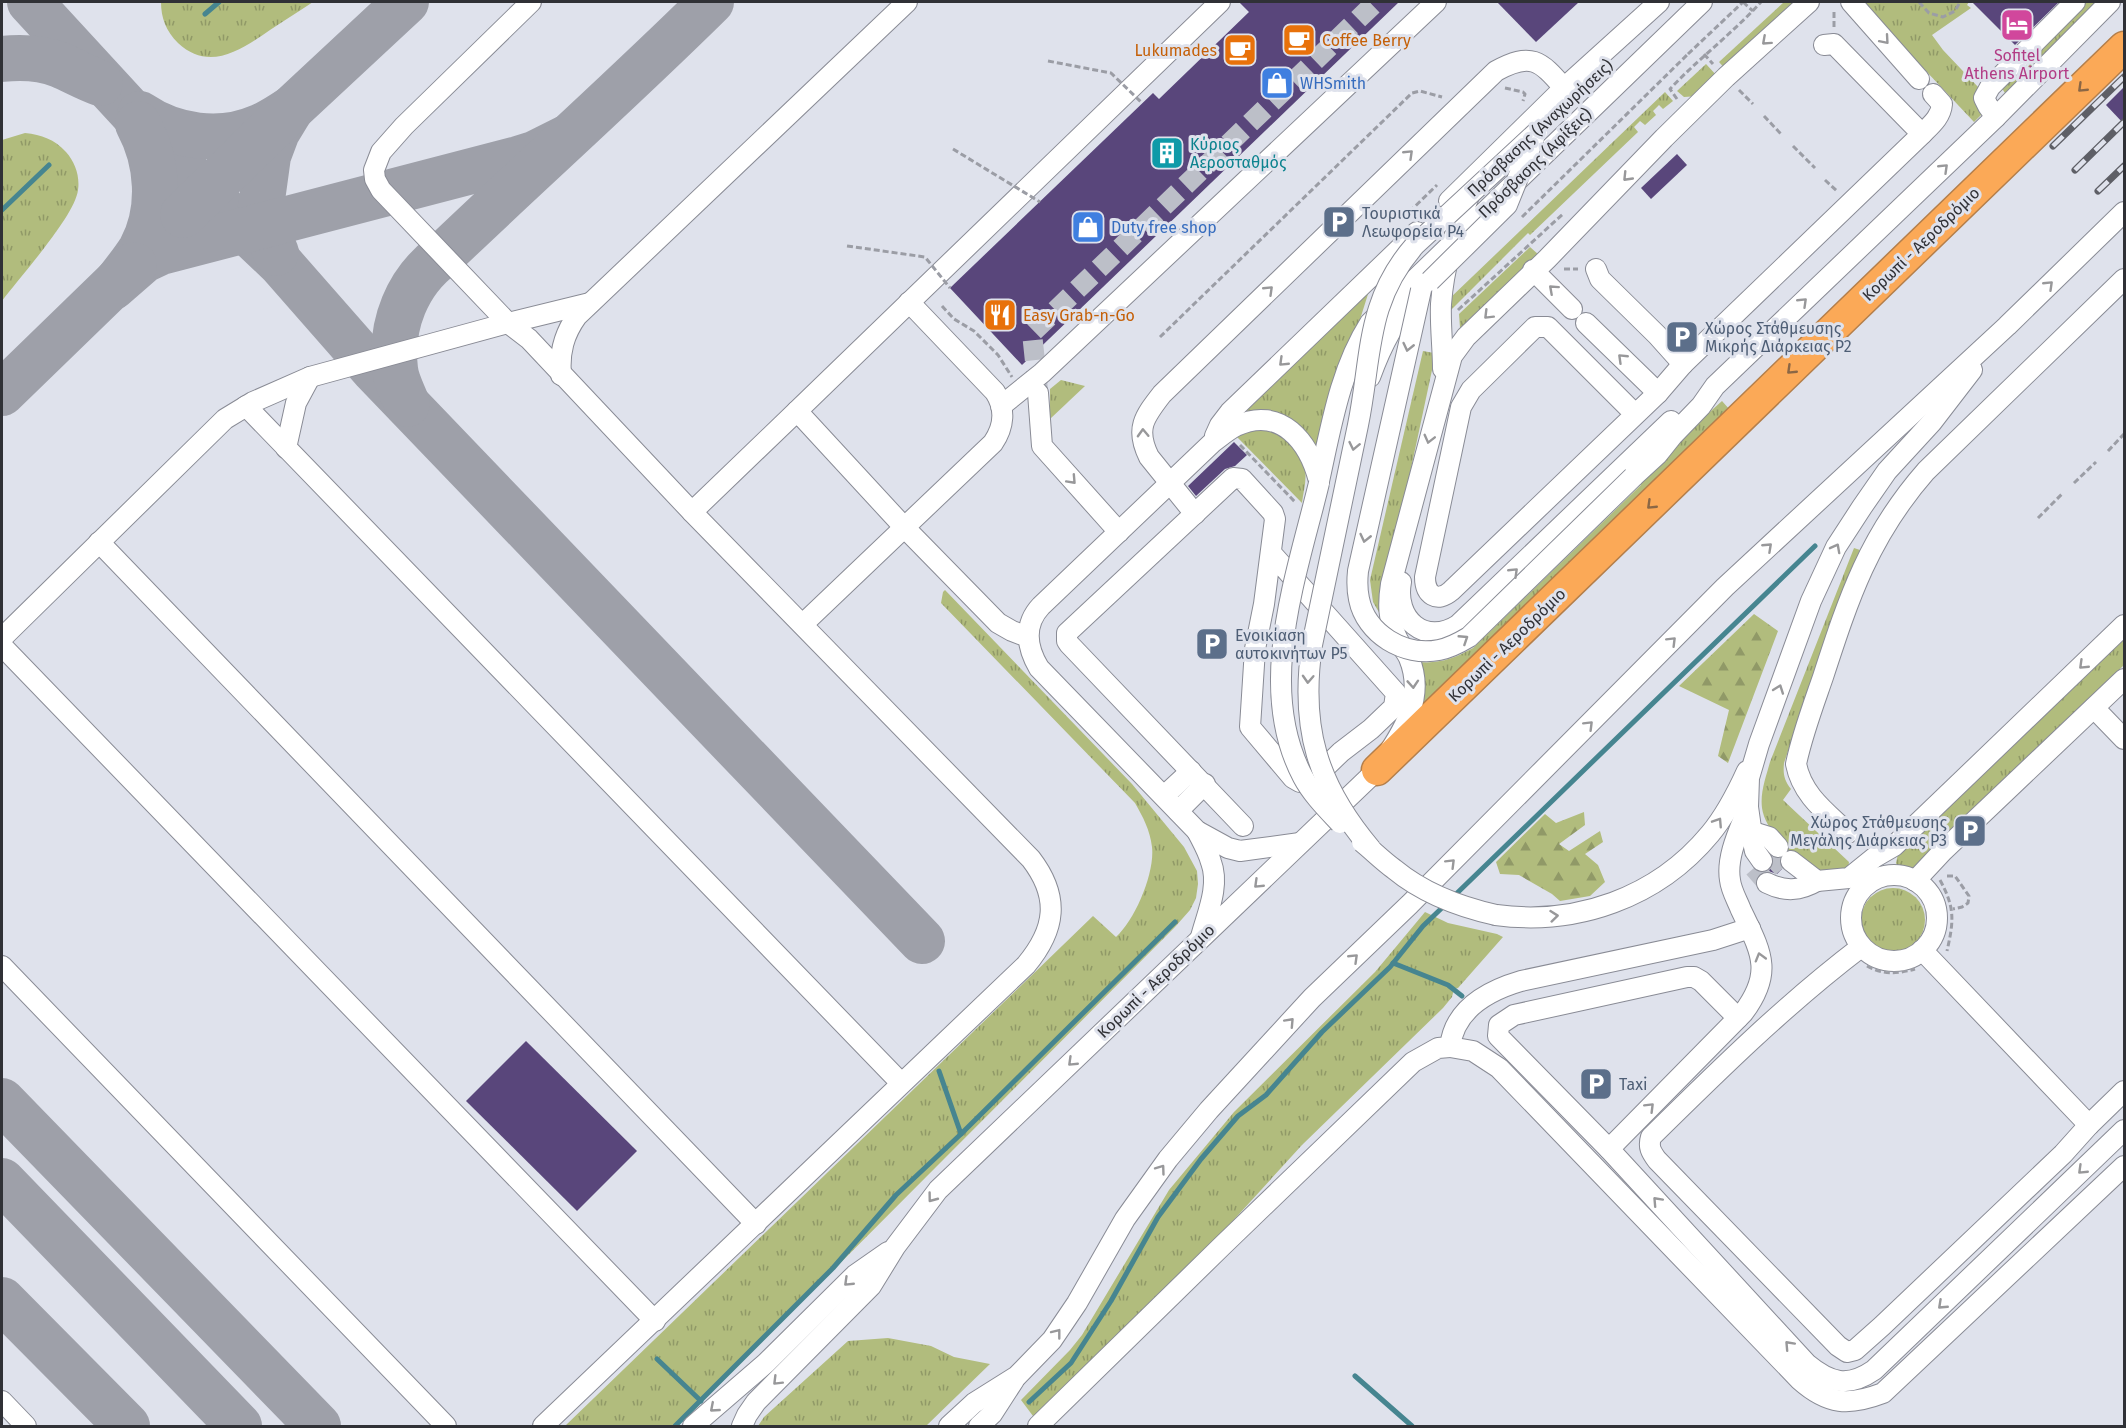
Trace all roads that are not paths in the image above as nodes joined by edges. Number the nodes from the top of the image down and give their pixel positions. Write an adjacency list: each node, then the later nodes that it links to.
1 (531, 2): 32 (street)
2 (908, 2): 30 (street)
3 (1220, 2): 29 (street)
4 (1436, 2): 44 (street)
5 (1659, 2): 16 (street, Πρόσβασης (Αφίξεις))
6 (1673, 2): 19 (street, Πρόσβασης (Αναχωρήσεις))
7 (1702, 2): 24 (street, Πρόσβασης (Αφίξεις))
8 (1718, 2): 23 (street, Πρόσβασης (Αναχωρήσεις))
9 (1809, 2): 26 (street, one-way to 26)
10 (1851, 2): 15 (street, one-way to 15)
11 (2075, 2): 18 (street)
12 (2110, 2): 18 (street)
13 (1829, 45): 20 (street)
14 (2124, 47): 67 (highway, Κορωπί - Αεροδρόμιο, one-way to 67)
15 (1919, 79)
16 (1564, 88): 21 (street, Πρόσβασης (Αφίξεις)); 50 (street, one-way to 16)
17 (1933, 94): 20 (street)
18 (1996, 117): 39 (street, one-way to 18)
19 (1536, 132): 23 (street, bridge); 40 (street, Πρόσβασης (Αναχωρήσεις), bridge)
20 (1922, 134): 35 (street)
21 (1479, 172): 24 (street); 47 (street, Πρόσβασης (Αφίξεις), one-way to 47)
22 (2124, 212): 34 (street, one-way to 22)
23 (1513, 213): 28 (street, Πρόσβασης (Αναχωρήσεις), bridge)
24 (1450, 246): 38 (street); 49 (street, Πρόσβασης (Αφίξεις))
25 (1596, 269): 35 (street)
26 (1533, 270): 31 (street, one-way to 26); 38 (street, one-way to 38)
27 (2124, 279): 74 (street)
28 (1426, 286): 39 (street, one-way to 39, bridge); 40 (street, Πρόσβασης (Αναχωρήσεις), bridge)
29 (909, 302): 44 (street); 45 (street)
30 (590, 303): 32 (street); 36 (street)
31 (1572, 309)
32 (508, 322): 36 (street); 37 (street)
33 (1586, 323): 42 (street, one-way to 33)
34 (2007, 326): 66 (street, one-way to 34); 99 (street, one-way to 34)
35 (1683, 364): 42 (street)
36 (561, 375): 51 (street)
37 (310, 378): 43 (street); 48 (street)
38 (1443, 382): 54 (street, one-way to 54)
39 (1715, 386): 54 (street, one-way to 39)
40 (1366, 389): 77 (street, one-way to 77, bridge)
41 (1038, 393): 55 (street, one-way to 55)
42 (1658, 393): 46 (street)
43 (246, 406): 48 (street); 56 (street)
44 (1001, 406): 53 (street)
45 (797, 411): 51 (street); 53 (street)
46 (1635, 414): 46 (street)
47 (1213, 442): 49 (street); 50 (street)
48 (286, 447): 90 (street)
49 (1319, 482): 77 (street, Πρόσβασης (Αφίξεις), bridge)
50 (1170, 483): 52 (street); 55 (street)
51 (692, 512): 58 (street)
52 (1195, 514): 57 (street); 68 (street)
53 (904, 527): 58 (street); 60 (street)
54 (1407, 529): 67 (street, one-way to 67)
55 (1119, 532): 60 (street)
56 (99, 542): 61 (street); 96 (street)
57 (1272, 554): 57 (street)
58 (803, 624): 90 (street)
59 (2124, 625): 76 (street, one-way to 76)
60 (1028, 637): 69 (street)
61 (2, 638)
62 (2, 646): 98 (street)
63 (2124, 679): 64 (street)
64 (2094, 708): 65 (street); 82 (street)
65 (2124, 740)
66 (1759, 744): 70 (street); 77 (street, one-way to 66, bridge)
67 (1377, 770): 75 (street, Κορωπί - Αεροδρόμιο)
68 (1198, 778): 69 (street); 71 (street); 72 (street)
69 (1164, 796): 71 (street)
70 (1748, 807): 78 (street); 83 (street)
71 (1178, 811): 73 (street)
72 (1243, 826)
73 (1197, 831): 75 (street); 84 (street)
74 (1848, 833)
75 (1300, 843): 84 (street, Κορωπί - Αεροδρόμιο, one-way to 84)
76 (1894, 846): 79 (street); 80 (street)
77 (1371, 849)
78 (1773, 865): 81 (street); 81 (street)
79 (1849, 878): 80 (street); 81 (street)
80 (1877, 879): 82 (street); 85 (street)
81 (1817, 881)
82 (1915, 881): 86 (street)
83 (1750, 928): 88 (street, one-way to 83); 89 (street)
84 (1200, 939): 97 (street, Κορωπί - Αεροδρόμιο, one-way to 97)
85 (1861, 946): 86 (street); 92 (street)
86 (1922, 950): 92 (street)
87 (2, 966): 102 (street)
88 (1738, 1018): 94 (street, one-way to 88); 94 (street)
89 (1450, 1047): 95 (street); 108 (street)
90 (901, 1083): 96 (street)
91 (2124, 1091): 92 (street)
92 (2089, 1125)
93 (2124, 1130): 94 (street, one-way to 94)
94 (1609, 1149)
95 (2124, 1166)
96 (756, 1224): 98 (street)
97 (895, 1247): 104 (street, one-way to 104); 105 (street, one-way to 105)
98 (655, 1321): 103 (street)
99 (1017, 1376): 106 (street); 107 (street)
100 (2, 1401): 101 (street)
101 (26, 1426)
102 (446, 1426)
103 (543, 1426)
104 (693, 1426)
105 (742, 1426)
106 (949, 1426)
107 (979, 1426)
108 (1038, 1426)

